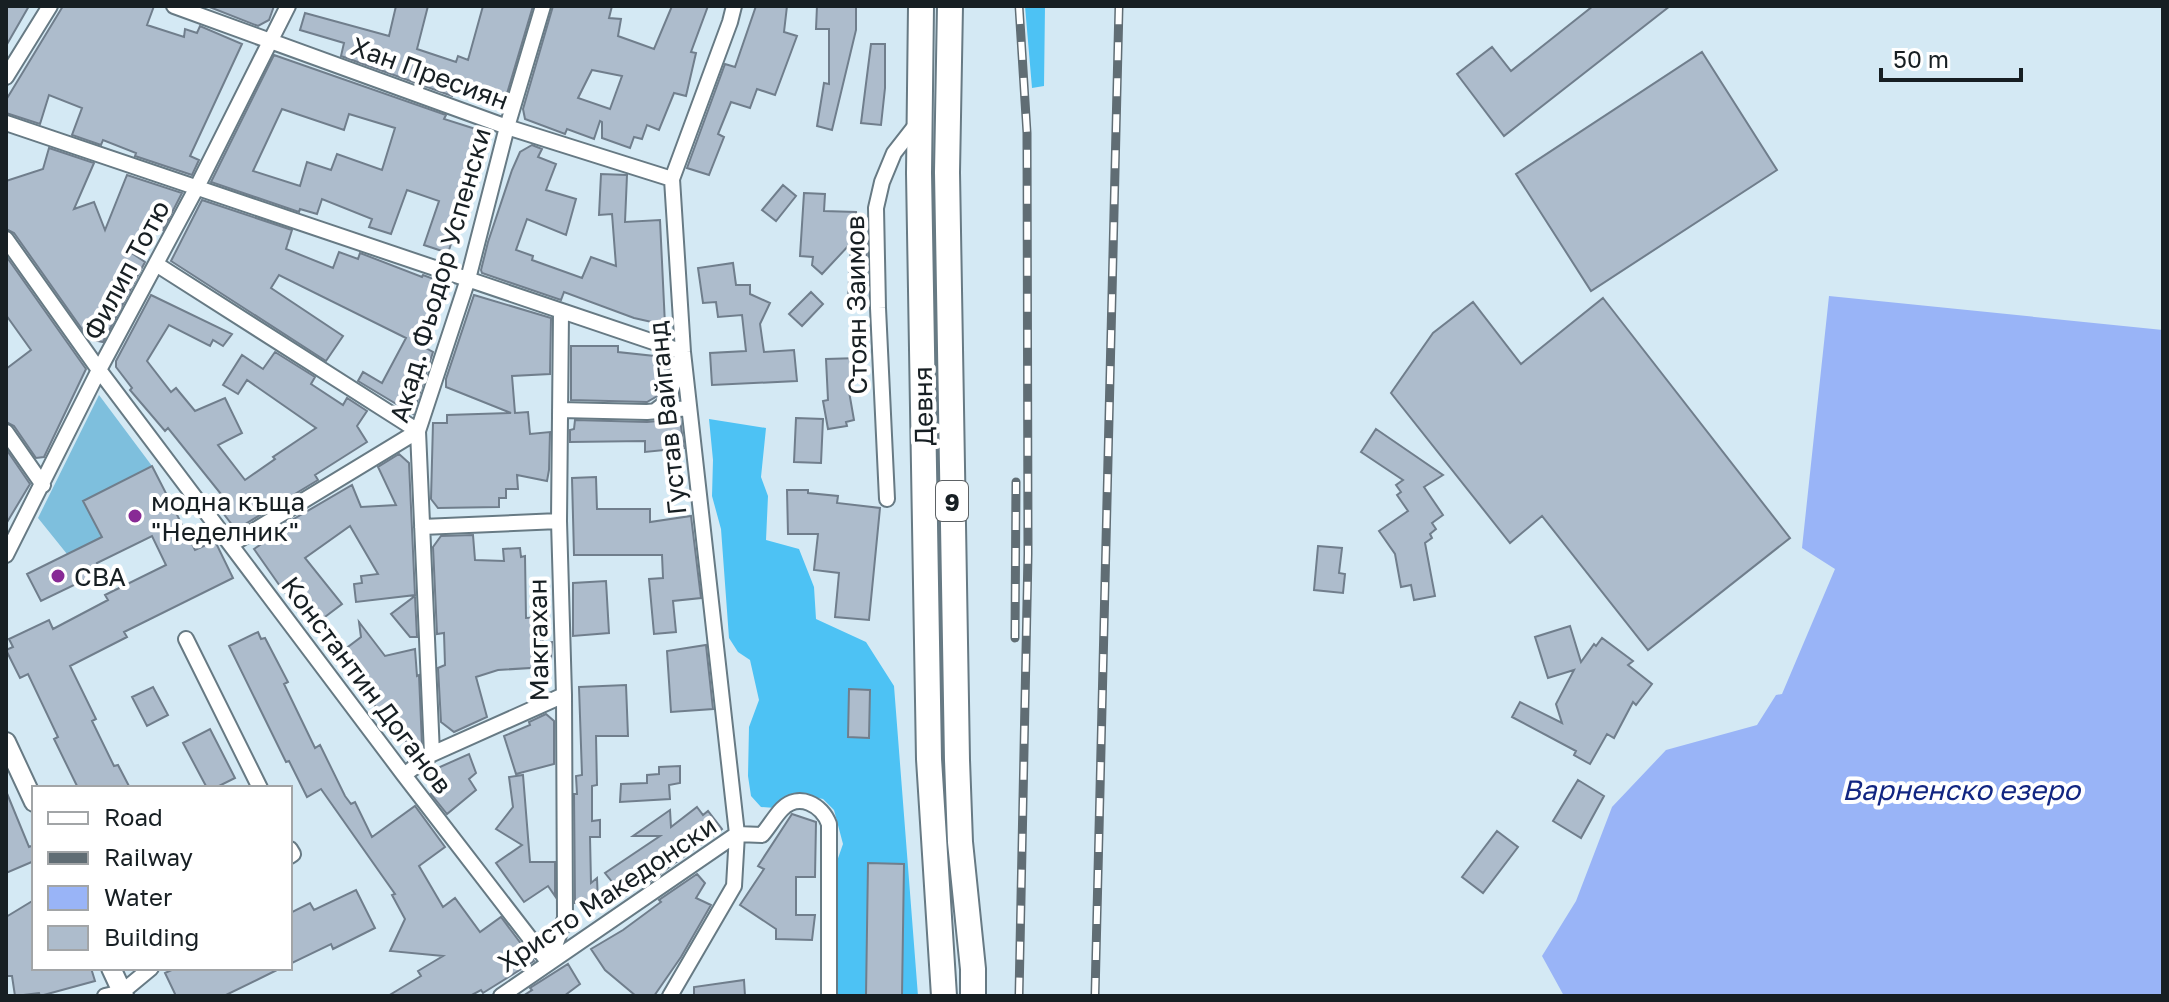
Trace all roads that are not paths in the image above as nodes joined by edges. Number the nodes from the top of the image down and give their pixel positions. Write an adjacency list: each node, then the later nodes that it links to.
1 (50, 6): 9 (street)
2 (174, 6): 8 (street, Хан Пресиян)
3 (288, 6): 8 (street, Филип Тотю)
4 (543, 6): 12 (street, Акад. Фьодор Успенски)
5 (734, 6): 13 (street, Густав Вайганд)
6 (950, 6): 48 (highway, Девня / 9)
7 (920, 7): 10 (highway, Девня / 9)
8 (270, 40): 12 (street, Хан Пресиян); 14 (street, Филип Тотю)
9 (6, 77)
10 (919, 121): 27 (street, Стоян Заимов); 47 (highway, Девня / 9)
11 (6, 123): 14 (street)
12 (507, 127): 13 (street, Хан Пресиян); 17 (street, Акад. Фьодор Успенски)
13 (672, 179): 19 (street, Густав Вайганд)
14 (197, 187): 16 (street, Филип Тотю); 17 (street)
15 (6, 239): 20 (street, Константин Доганов)
16 (156, 264): 20 (street, Филип Тотю); 24 (street)
17 (468, 279): 18 (street); 24 (street, Акад. Фьодор Успенски)
18 (561, 312): 19 (street); 22 (street, Макгахан)
19 (683, 352): 21 (street, Густав Вайганд); 23 (street)
20 (99, 370): 26 (street, Филип Тотю); 30 (street, Константин Доганов)
21 (689, 408): 23 (street); 39 (street, Густав Вайганд)
22 (560, 410): 23 (street); 28 (street, Макгахан)
23 (655, 411)
24 (418, 431): 29 (street, Акад. Фьодор Успенски); 30 (street)
25 (6, 432): 26 (street)
26 (43, 485): 31 (street, Филип Тотю)
27 (887, 499)
28 (559, 521): 29 (street); 33 (street, Макгахан)
29 (422, 527): 35 (street, Акад. Фьодор Успенски)
30 (232, 544): 36 (street, Константин Доганов)
31 (6, 555)
32 (186, 639): 37 (street)
33 (564, 695): 35 (street); 40 (street, Макгахан)
34 (6, 742): 38 (street)
35 (432, 754): 36 (street)
36 (404, 775): 40 (street, Константин Доганов)
37 (259, 786)
38 (32, 798)
39 (737, 834): 40 (street, Христо Македонски); 45 (street, Густав Вайганд); 46 (street, Христо Македонски)
40 (549, 963): 44 (street, Христо Македонски)
41 (111, 970): 43 (street)
42 (148, 970): 43 (street)
43 (117, 995)
44 (501, 996)
45 (670, 996)
46 (829, 996)
47 (944, 996)
48 (973, 996)

